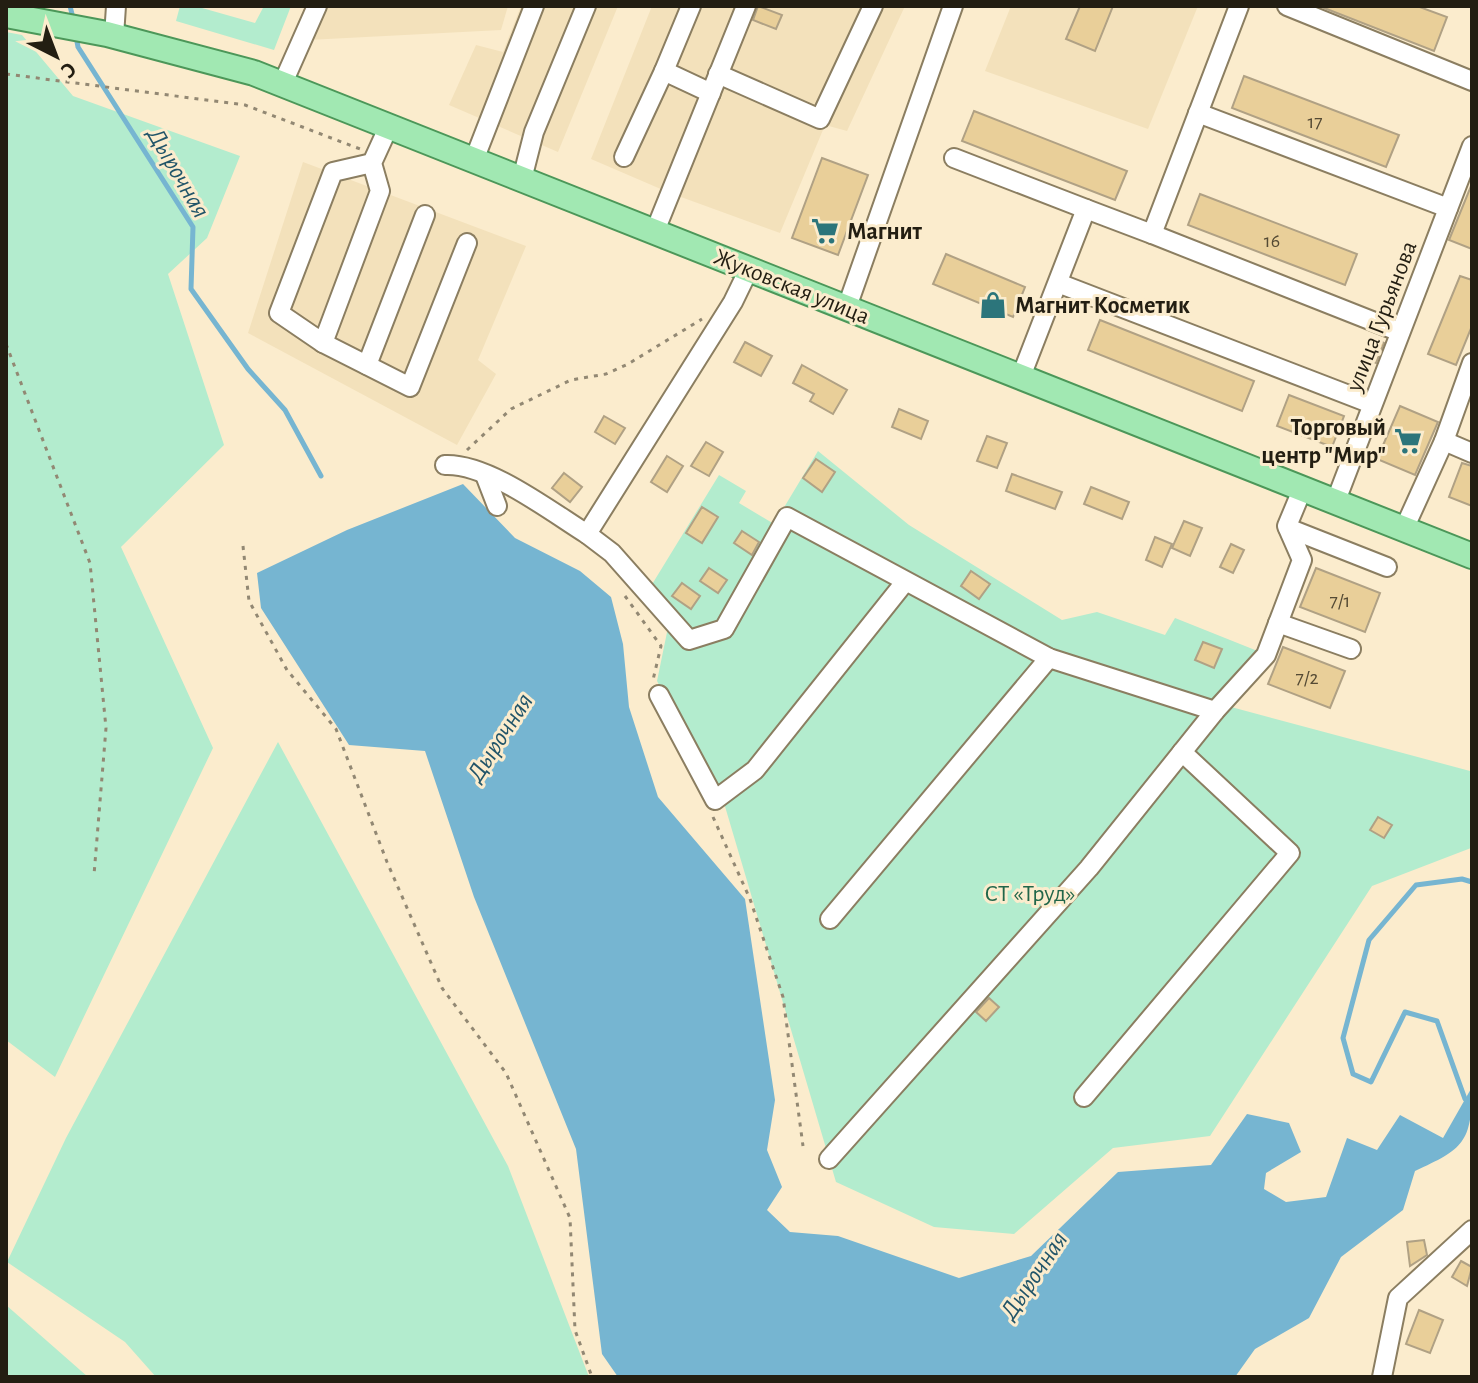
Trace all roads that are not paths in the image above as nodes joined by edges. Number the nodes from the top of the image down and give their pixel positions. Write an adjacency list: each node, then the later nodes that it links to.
1 (116, 6): 12 (street)
2 (317, 6): 16 (street)
3 (534, 6): 24 (street)
4 (586, 6): 25 (street)
5 (691, 6): 13 (street)
6 (746, 6): 14 (street)
7 (873, 6): 14 (street)
8 (953, 6): 34 (street)
9 (1239, 6): 18 (street)
10 (1287, 6): 15 (street)
11 (6, 15): 12 (main road, Жуковская улица)
12 (110, 35): 16 (main road, Жуковская улица)
13 (664, 71): 17 (street); 21 (street)
14 (718, 74): 17 (street)
15 (1472, 81)
16 (282, 85): 19 (main road, Жуковская улица)
17 (711, 93): 29 (street)
18 (1198, 113): 26 (street); 30 (street)
19 (388, 128): 23 (street); 24 (main road, Жуковская улица)
20 (1472, 146): 26 (street, улица Гурьянова)
21 (624, 157)
22 (954, 158): 27 (street)
23 (374, 159): 36 (street); 36 (street)
24 (474, 160): 25 (main road, Жуковская улица)
25 (522, 179): 29 (main road, Жуковская улица)
26 (1448, 208): 35 (street, улица Гурьянова)
27 (1086, 209): 30 (street); 33 (street)
28 (425, 215): 38 (street)
29 (655, 231): 32 (main road, Жуковская улица)
30 (1152, 234): 35 (street)
31 (467, 243): 38 (street)
32 (749, 269): 34 (main road, Жуковская улица); 50 (street)
33 (1058, 283): 39 (street); 40 (street)
34 (847, 307): 39 (main road, Жуковская улица)
35 (1400, 332): 40 (street, улица Гурьянова)
36 (323, 343): 38 (street)
37 (1472, 363): 41 (street)
38 (367, 365)
39 (1020, 379): 45 (main road, Жуковская улица)
40 (1372, 404): 46 (street, улица Гурьянова)
41 (1444, 441): 42 (street); 49 (street)
42 (1472, 453)
43 (445, 465): 44 (street)
44 (485, 475): 47 (street); 50 (street)
45 (1302, 490): 46 (main road, Жуковская улица); 48 (street)
46 (1335, 503): 49 (main road, Жуковская улица)
47 (497, 506)
48 (1288, 528): 52 (street); 54 (street)
49 (1404, 529): 51 (main road, Жуковская улица)
50 (587, 534): 53 (street)
51 (1472, 556)
52 (1387, 567)
53 (905, 582): 56 (street); 57 (street)
54 (1278, 623): 55 (street); 58 (street)
55 (1351, 649)
56 (1049, 658): 58 (street); 60 (street)
57 (655, 694)
58 (1215, 711): 59 (street)
59 (1182, 752): 61 (street); 62 (street)
60 (830, 919)
61 (1084, 1097)
62 (829, 1159)
63 (1472, 1230): 64 (street)
64 (1382, 1377)

